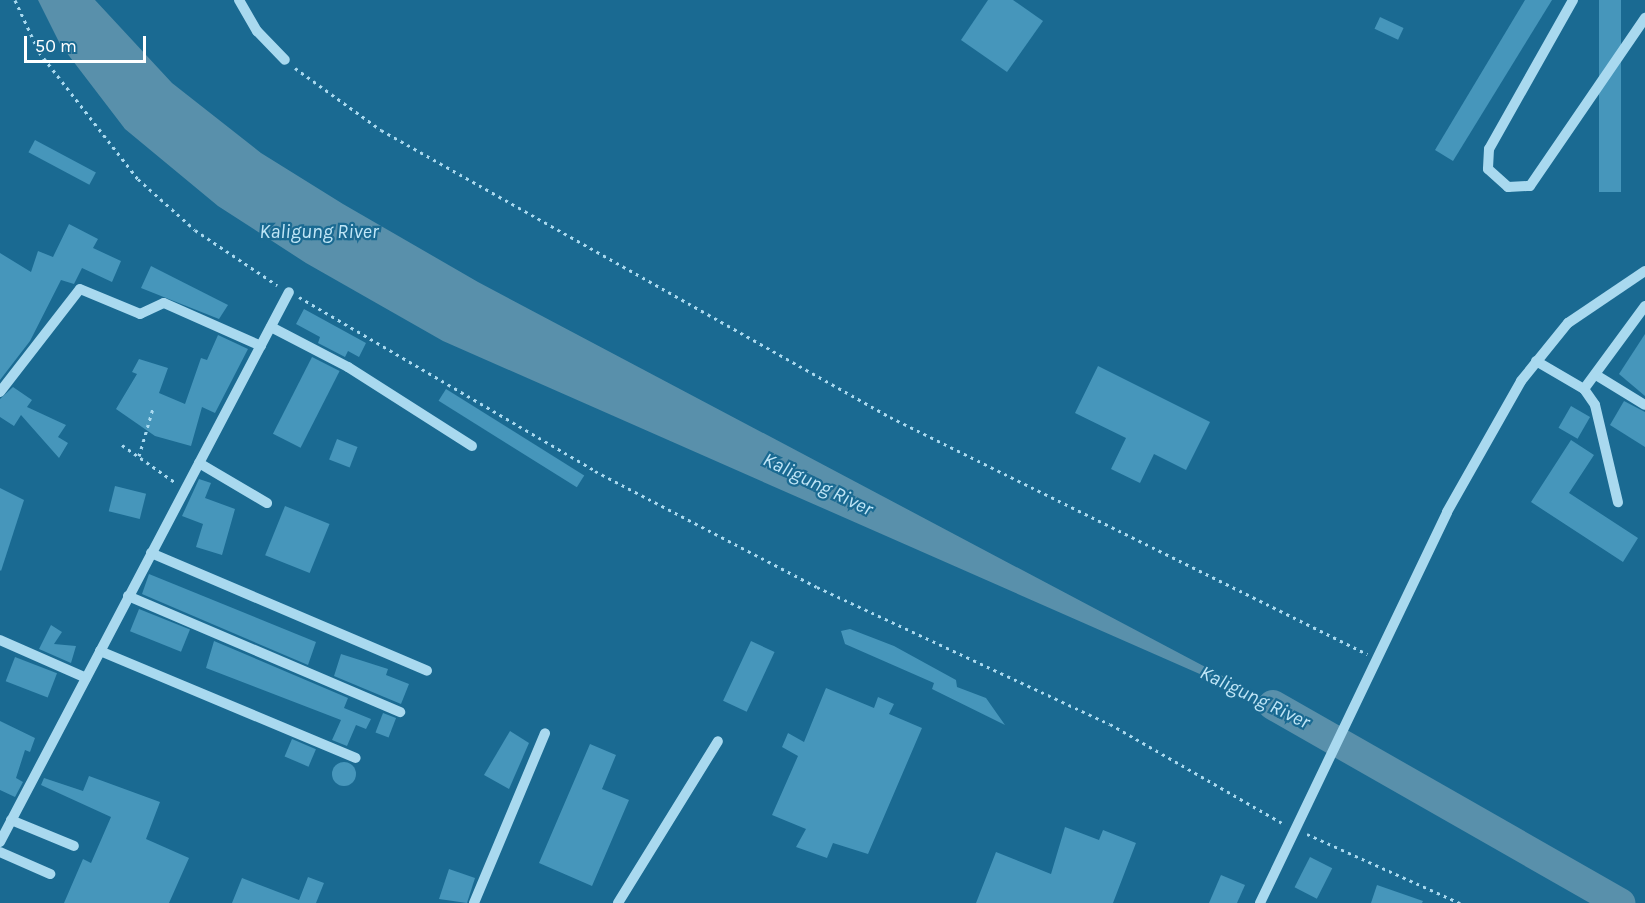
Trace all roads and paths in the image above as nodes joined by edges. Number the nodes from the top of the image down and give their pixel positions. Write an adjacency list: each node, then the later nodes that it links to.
1 (15, 0): 7 (path)
2 (240, 0): 5 (street)
3 (1573, 0): 4 (street)
4 (1645, 18)
5 (285, 60): 28 (path)
6 (1645, 271): 11 (street)
7 (289, 292): 9 (street); 36 (path)
8 (1645, 306): 12 (street)
9 (271, 327): 10 (street); 18 (street)
10 (261, 346): 14 (street); 20 (street)
11 (1536, 361): 13 (street); 28 (street)
12 (1596, 375): 13 (street); 15 (street)
13 (1584, 389): 22 (street)
14 (0, 392)
15 (1645, 405)
16 (153, 408): 19 (path)
17 (122, 445): 19 (path)
18 (472, 446)
19 (139, 456): 21 (path)
20 (199, 463): 21 (street); 23 (street)
21 (185, 489): 24 (street)
22 (1618, 502)
23 (267, 503)
24 (151, 553): 25 (street); 29 (street)
25 (128, 597): 27 (street); 31 (street)
26 (0, 640): 30 (street)
27 (100, 651): 30 (street); 34 (street)
28 (1379, 660): 36 (street)
29 (427, 670)
30 (86, 678): 35 (street)
31 (400, 712)
32 (545, 733): 41 (street)
33 (718, 741): 42 (street)
34 (356, 758)
35 (11, 820): 37 (street); 38 (street)
36 (1295, 830): 43 (street); 44 (path)
37 (1, 836)
38 (74, 846)
39 (0, 852): 40 (street)
40 (50, 874)
41 (474, 903)
42 (618, 903)
43 (1260, 903)
44 (1460, 903)

